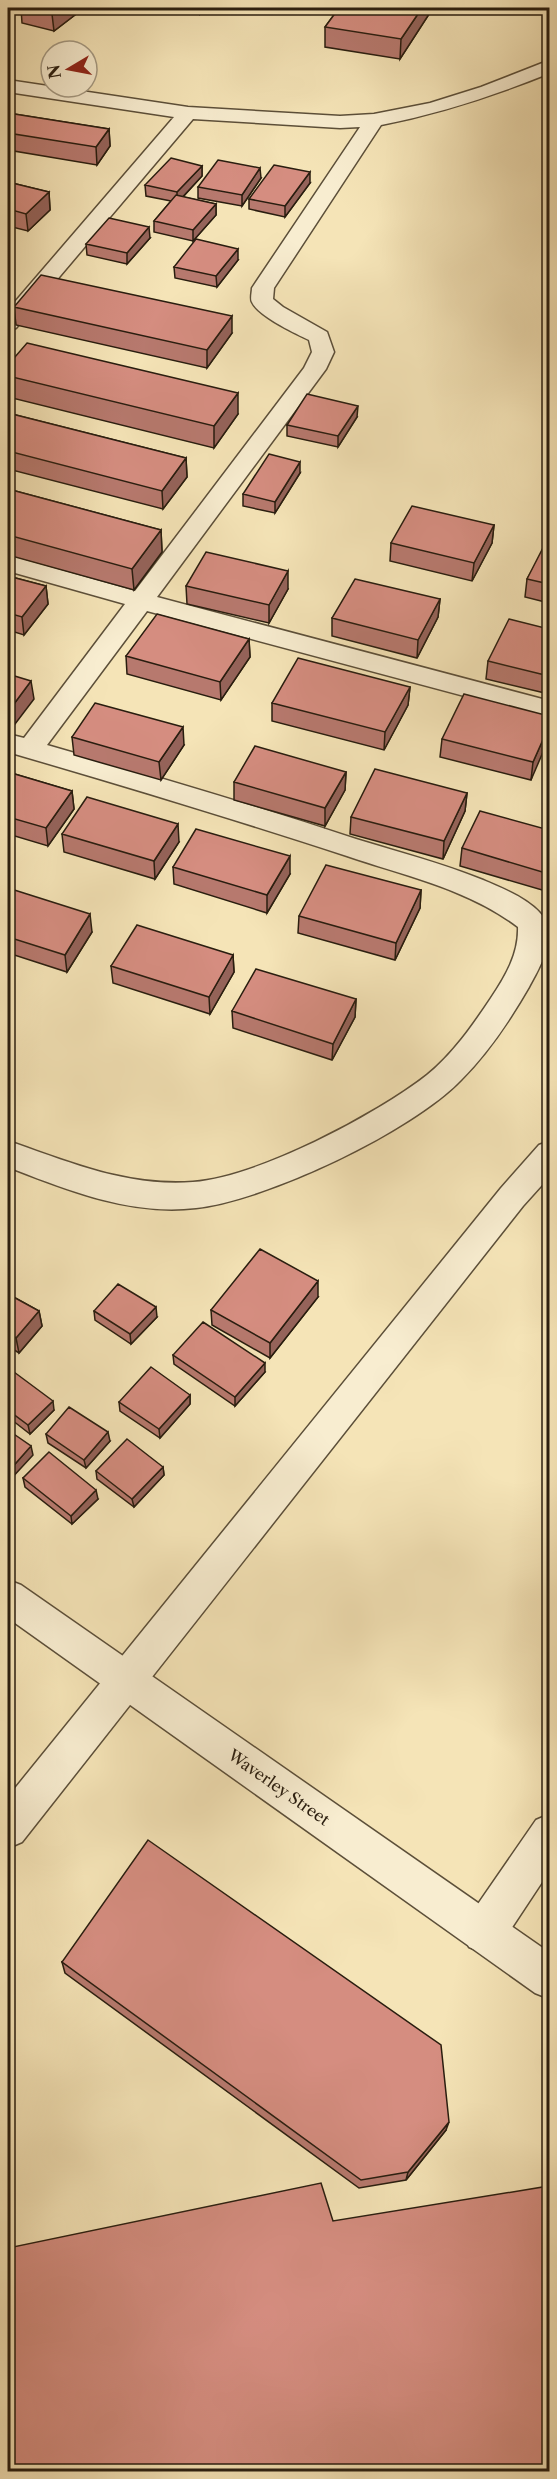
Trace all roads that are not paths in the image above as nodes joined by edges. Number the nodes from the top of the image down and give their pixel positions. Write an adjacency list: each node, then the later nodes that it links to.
1 (549, 66): 4 (street)
2 (8, 86): 3 (street)
3 (188, 113): 4 (street); 5 (street)
4 (374, 120): 7 (street)
5 (8, 323)
6 (8, 563): 7 (street)
7 (142, 601): 8 (street); 9 (street)
8 (549, 710)
9 (19, 746): 10 (street)
10 (541, 919): 11 (street)
11 (8, 1154)
12 (549, 1155): 14 (street)
13 (8, 1597): 14 (street, Waverley Street)
14 (128, 1680): 15 (street); 17 (street, Waverley Street)
15 (8, 1828)
16 (549, 1834): 17 (street)
17 (484, 1932): 18 (street, Waverley Street)
18 (549, 1978)

